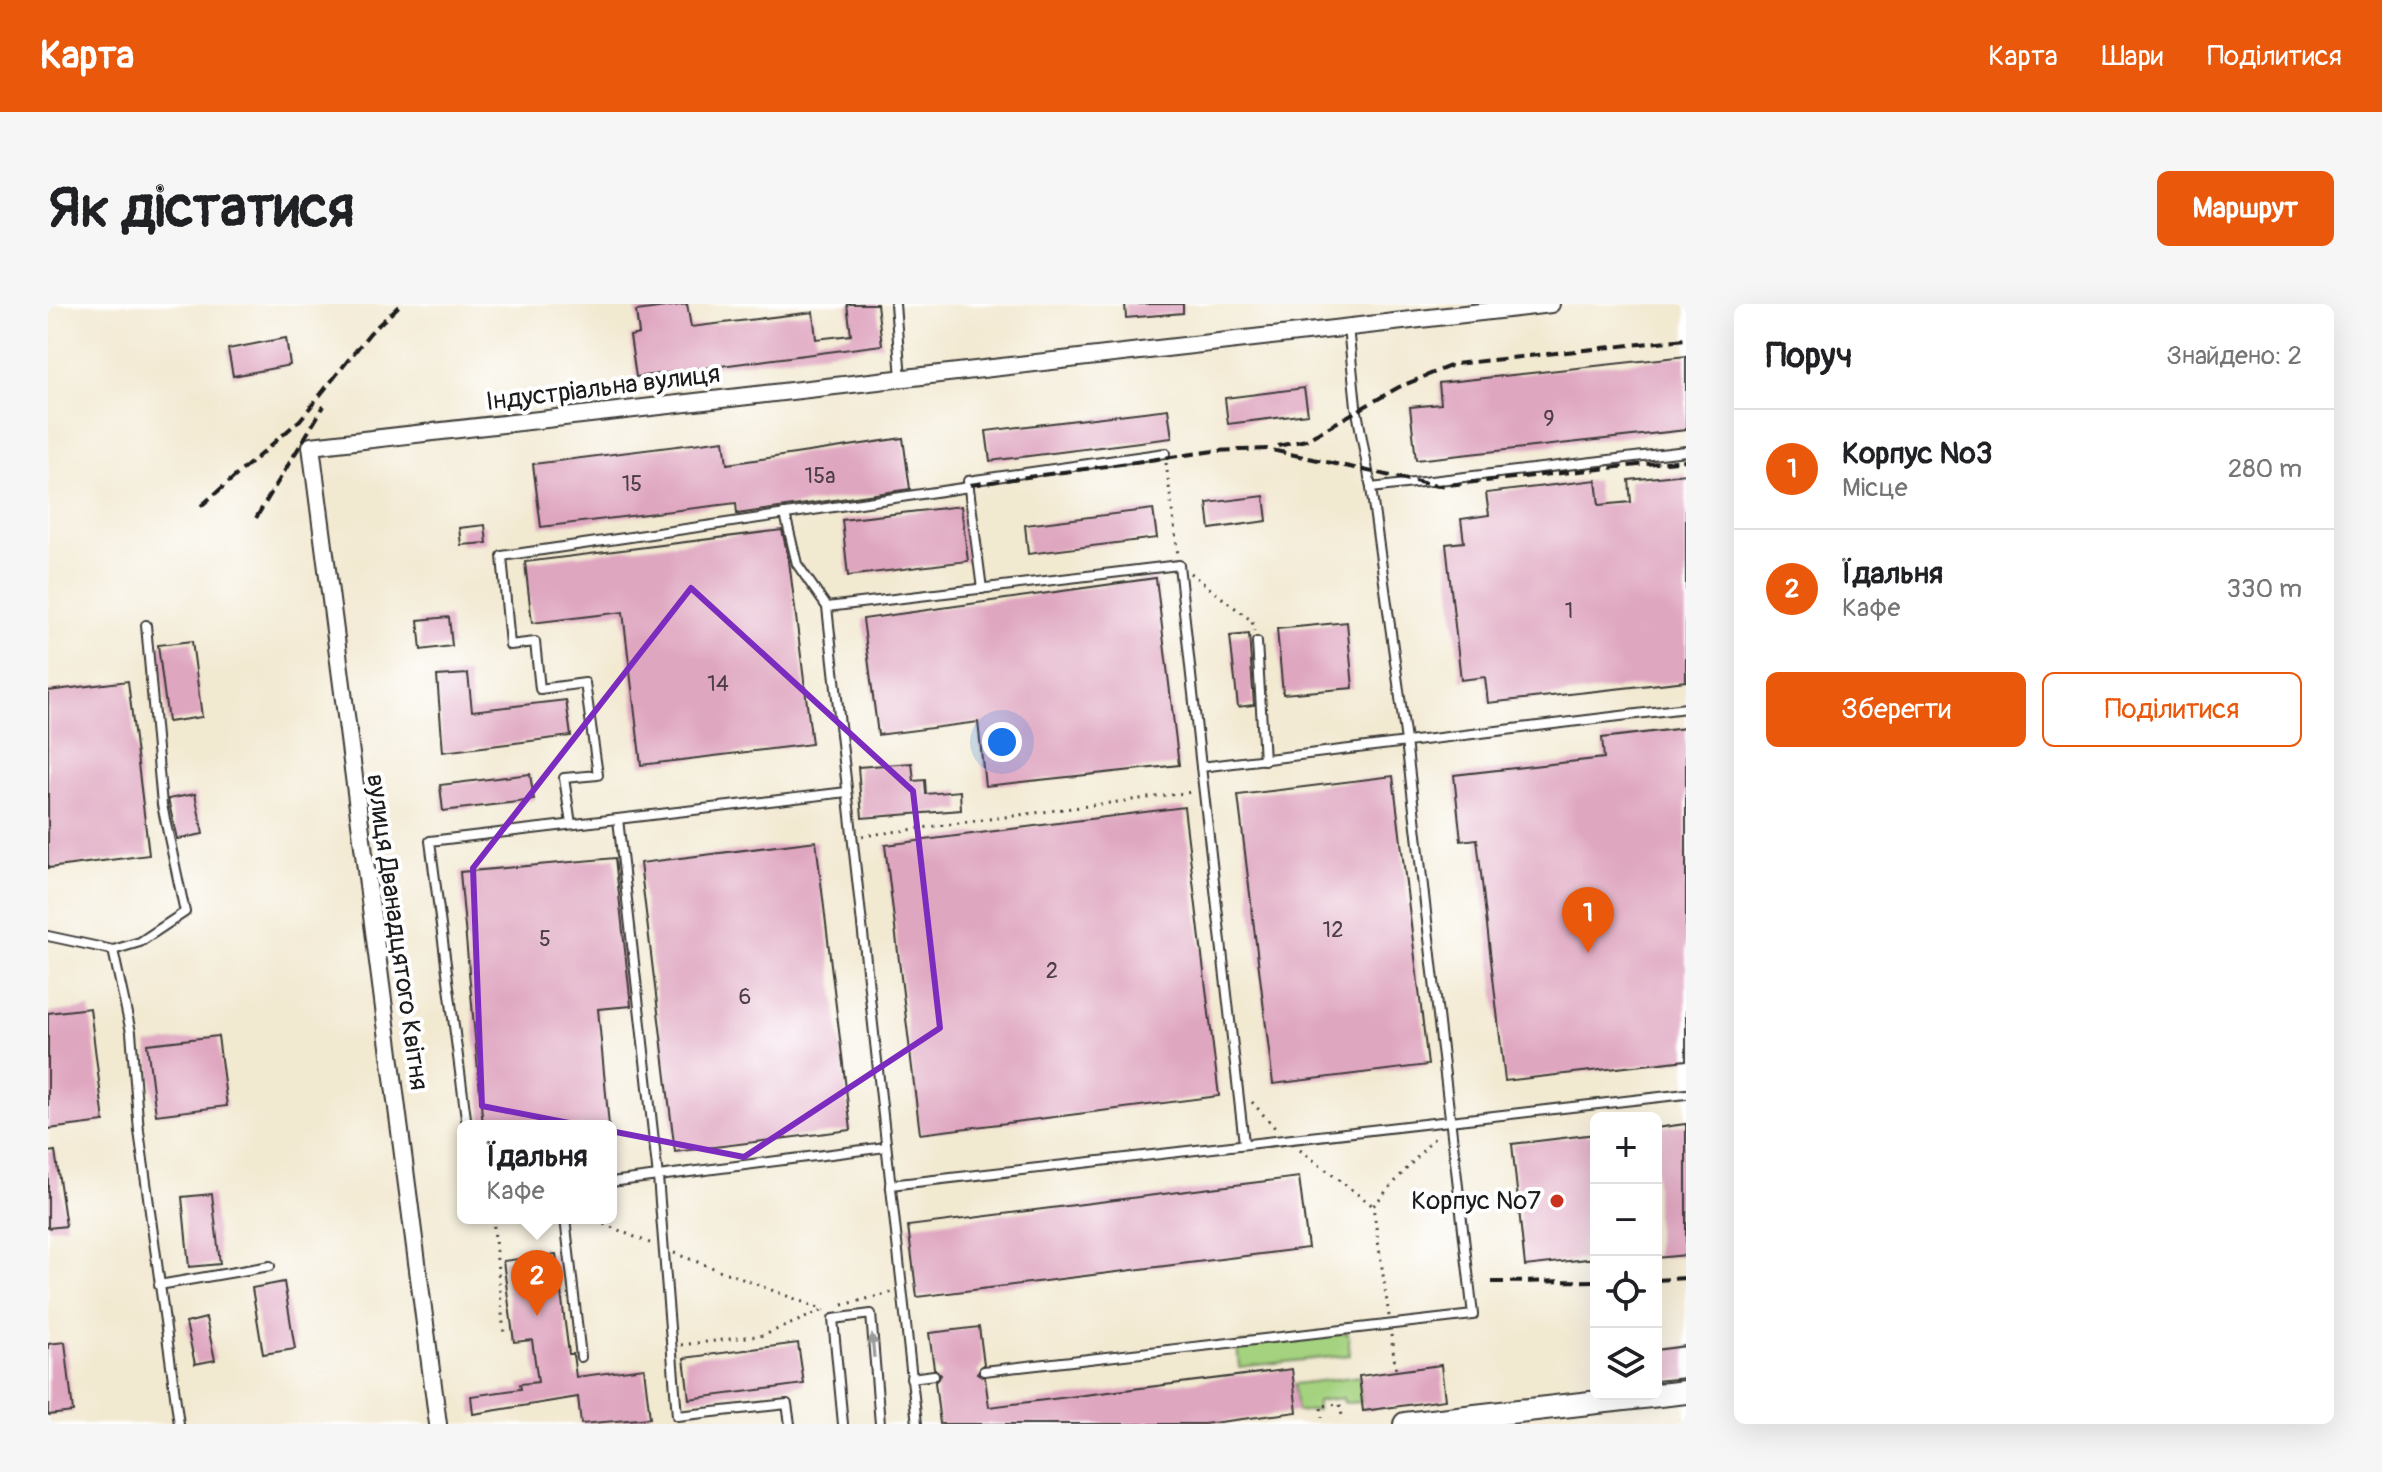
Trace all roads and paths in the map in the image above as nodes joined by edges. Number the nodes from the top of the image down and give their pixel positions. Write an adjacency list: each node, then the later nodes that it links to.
1 (895, 304): 4 (lane)
2 (1551, 304): 3 (street, Індустріальна вулиця)
3 (1348, 327): 4 (street, Індустріальна вулиця); 9 (lane)
4 (901, 378): 5 (street, Індустріальна вулиця)
5 (311, 446): 57 (street, вулиця Дванадцятого Квітня)
6 (1686, 451): 9 (lane)
7 (1165, 453): 8 (lane); 11 (path)
8 (969, 487): 10 (lane); 12 (lane)
9 (1371, 488): 17 (lane)
10 (785, 514): 13 (lane); 23 (lane)
11 (1179, 565): 12 (lane); 15 (path); 19 (lane)
12 (982, 589): 13 (lane)
13 (827, 607): 21 (lane)
14 (146, 625): 26 (lane)
15 (1257, 642): 18 (lane)
16 (1686, 708): 17 (lane)
17 (1406, 741): 18 (lane); 28 (lane)
18 (1264, 760): 19 (lane)
19 (1201, 767): 20 (lane)
20 (1203, 790): 24 (path); 30 (lane)
21 (847, 792): 22 (lane); 24 (lane)
22 (618, 819): 23 (lane); 32 (lane)
23 (571, 824): 29 (lane)
24 (852, 837): 31 (lane)
25 (48, 936): 26 (lane)
26 (113, 950): 40 (lane)
27 (1686, 1094): 28 (lane)
28 (1452, 1119): 30 (lane); 45 (path); 45 (lane)
29 (466, 1120)
30 (1244, 1143): 34 (lane)
31 (886, 1147): 32 (lane); 34 (lane)
32 (658, 1177): 33 (lane); 38 (lane)
33 (617, 1181)
34 (890, 1185): 41 (lane)
35 (494, 1224): 43 (path)
36 (566, 1224): 48 (lane)
37 (603, 1224): 38 (path)
38 (663, 1249): 47 (lane); 47 (path)
39 (270, 1266): 40 (lane)
40 (159, 1285): 56 (lane)
41 (901, 1291): 44 (path); 52 (lane)
42 (508, 1297): 43 (path)
43 (501, 1299): 46 (path)
44 (839, 1306)
45 (1390, 1324): 49 (lane); 50 (path)
46 (504, 1334)
47 (669, 1347): 58 (lane)
48 (581, 1357)
49 (984, 1371)
50 (1396, 1371)
51 (934, 1375): 52 (lane)
52 (911, 1378): 61 (lane)
53 (1686, 1392): 62 (street)
54 (1342, 1416): 55 (path)
55 (1322, 1418)
56 (179, 1424)
57 (438, 1424)
58 (790, 1424)
59 (843, 1424): 60 (lane, one-way to 59)
60 (880, 1424)
61 (917, 1424)
62 (1405, 1424)

